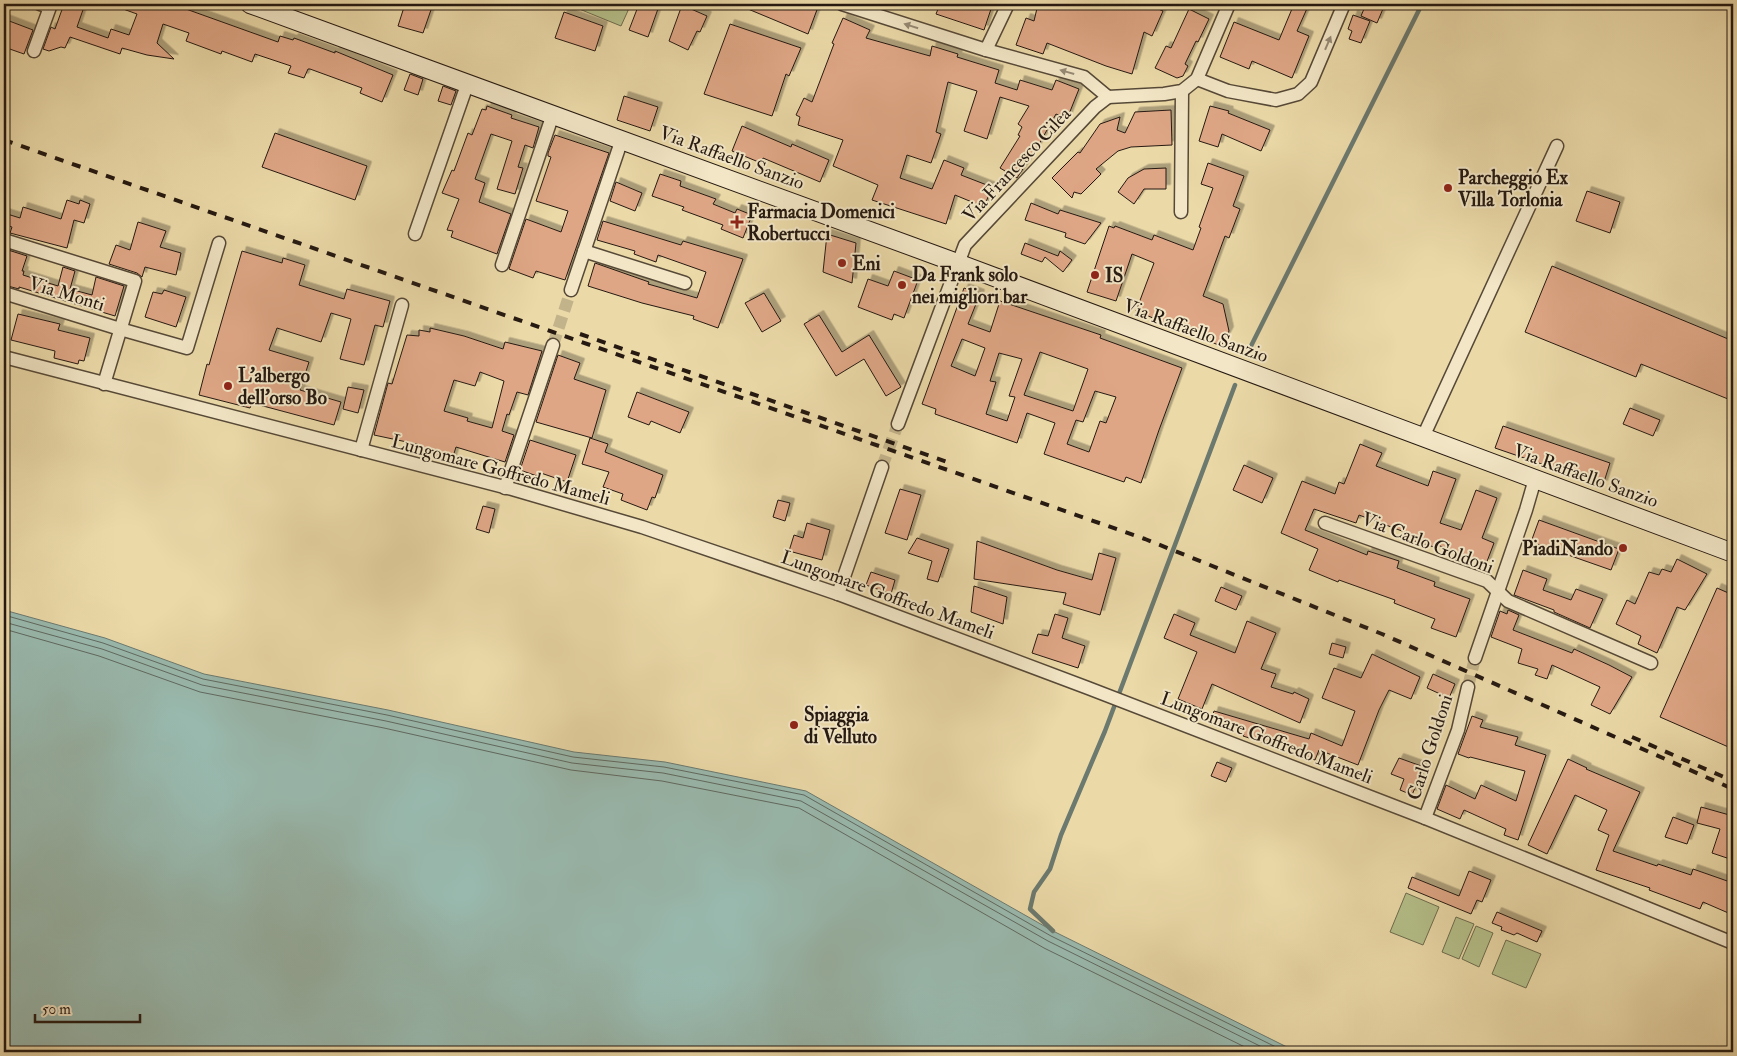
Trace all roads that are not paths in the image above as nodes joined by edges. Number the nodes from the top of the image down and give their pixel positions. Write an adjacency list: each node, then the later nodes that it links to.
1 (40, 4): 8 (street)
2 (250, 4): 10 (main road, Via Raffaello Sanzio)
3 (842, 4): 7 (street, one-way to 3)
4 (1008, 4): 7 (street)
5 (1229, 4): 9 (street)
6 (1344, 4): 9 (street, one-way to 6)
7 (986, 50): 12 (street, one-way to 7)
8 (34, 51)
9 (1197, 79): 11 (street)
10 (468, 82): 13 (main road, Via Raffaello Sanzio); 17 (street)
11 (1182, 91): 12 (street); 16 (street)
12 (1108, 97): 21 (street, Via Francesco Cilea)
13 (553, 114): 14 (main road, Via Raffaello Sanzio); 22 (street)
14 (622, 139): 20 (street); 21 (main road, Via Raffaello Sanzio)
15 (1557, 146): 32 (street)
16 (1181, 212)
17 (415, 234)
18 (4, 240): 27 (street)
19 (219, 243): 27 (street, Via Monti)
20 (584, 251): 23 (street); 24 (street)
21 (957, 263): 31 (street, Via Francesco Cilea); 32 (main road, Via Raffaello Sanzio)
22 (502, 265)
23 (685, 283)
24 (571, 290)
25 (4, 293): 27 (street, Via Monti)
26 (402, 304): 33 (street)
27 (120, 330): 30 (street)
28 (553, 346): 36 (street)
29 (4, 357): 30 (street, Lungomare Goffredo Mameli)
30 (104, 384): 33 (street, Lungomare Goffredo Mameli)
31 (898, 424)
32 (1423, 437): 35 (main road, Via Raffaello Sanzio)
33 (361, 450): 36 (street, Lungomare Goffredo Mameli)
34 (882, 467): 40 (street)
35 (1535, 478): 38 (main road, Via Raffaello Sanzio); 39 (street)
36 (505, 488): 40 (street, Lungomare Goffredo Mameli)
37 (1325, 523): 39 (street, Via Carlo Goldoni)
38 (1733, 553)
39 (1497, 591): 41 (street); 42 (street, Via Carlo Goldoni)
40 (838, 594): 44 (street, Lungomare Goffredo Mameli)
41 (1475, 658)
42 (1651, 663)
43 (1468, 687): 44 (street, Carlo Goldoni)
44 (1426, 818): 45 (street, Lungomare Goffredo Mameli)
45 (1733, 943)

